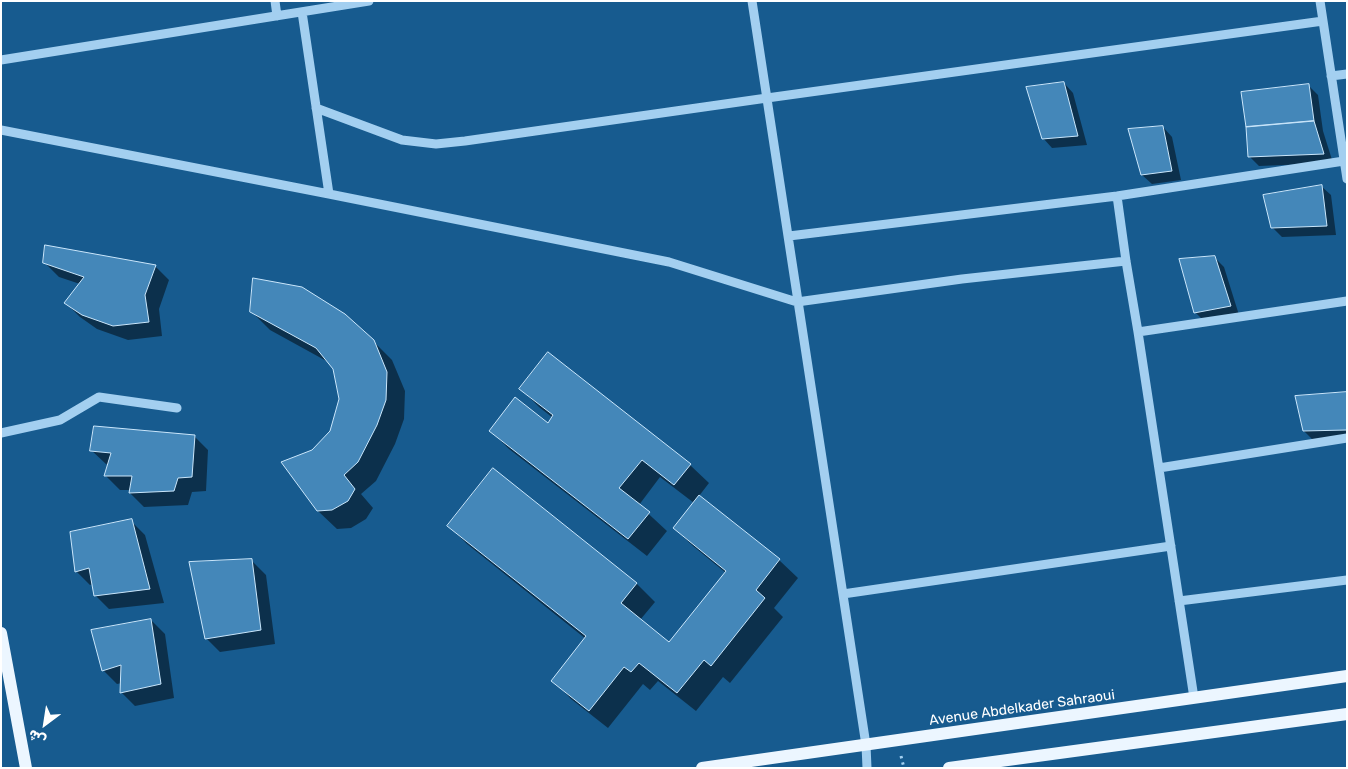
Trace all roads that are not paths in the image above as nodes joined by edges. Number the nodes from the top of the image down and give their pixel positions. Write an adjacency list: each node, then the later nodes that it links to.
1 (275, 1): 6 (street)
2 (369, 1): 5 (street)
3 (752, 1): 11 (street)
4 (1320, 1): 7 (street)
5 (302, 12): 6 (street); 12 (street)
6 (277, 16): 8 (street)
7 (1323, 21): 10 (street); 11 (street)
8 (1, 60)
9 (1347, 74): 10 (street)
10 (1331, 76): 14 (street)
11 (767, 98): 12 (street); 18 (street)
12 (316, 108): 16 (street)
13 (1, 130): 16 (street)
14 (1344, 161): 15 (street); 17 (street)
15 (1347, 179)
16 (330, 194): 21 (street)
17 (1117, 196): 18 (street); 19 (street)
18 (789, 236): 21 (street)
19 (1126, 261): 21 (street); 22 (street)
20 (1347, 301): 22 (street)
21 (797, 302): 29 (street)
22 (1138, 332): 26 (street)
23 (177, 408): 24 (street)
24 (1, 433)
25 (1347, 438): 26 (street)
26 (1159, 468): 27 (street)
27 (1171, 546): 29 (street); 30 (street)
28 (1347, 580): 30 (street)
29 (843, 594): 35 (street)
30 (1179, 602): 33 (street)
31 (1, 633): 36 (main road)
32 (1347, 676): 33 (main road, Avenue Abdelkader Sahraoui)
33 (1194, 698): 35 (main road, Avenue Abdelkader Sahraoui)
34 (1347, 714): 39 (main road)
35 (866, 745): 37 (main road, Avenue Abdelkader Sahraoui); 38 (street)
36 (26, 768)
37 (702, 768)
38 (867, 768)
39 (949, 768)

